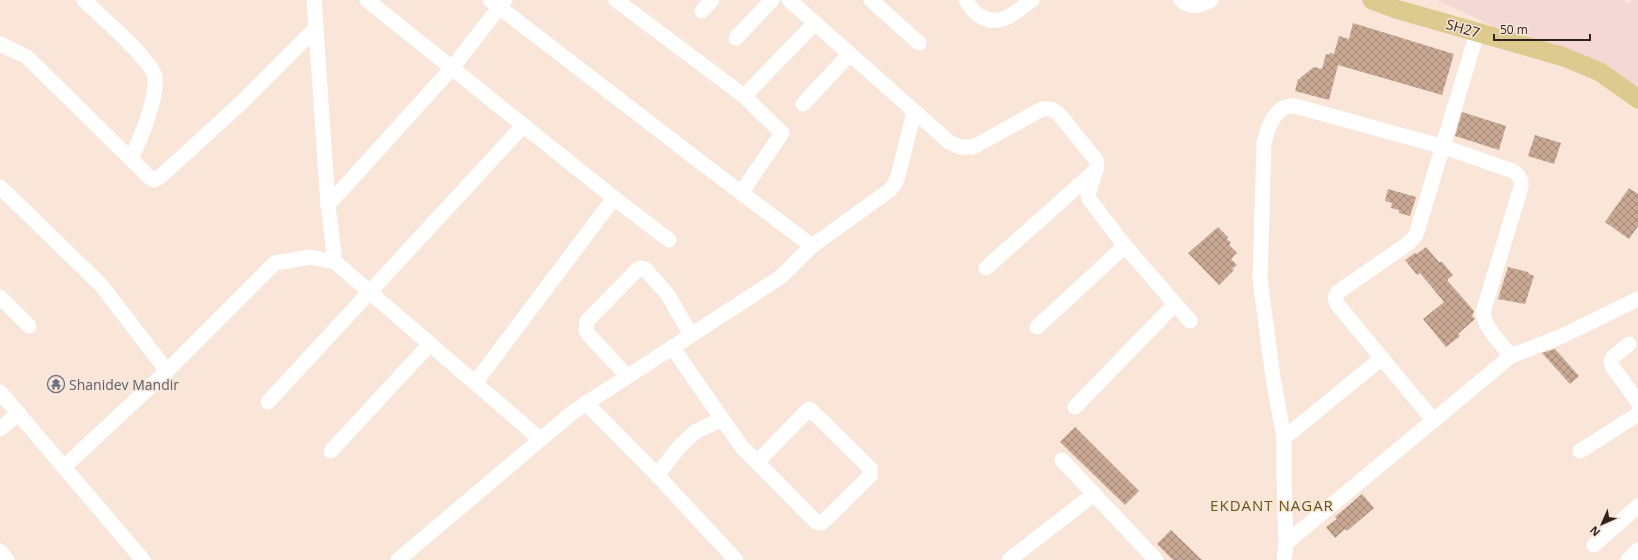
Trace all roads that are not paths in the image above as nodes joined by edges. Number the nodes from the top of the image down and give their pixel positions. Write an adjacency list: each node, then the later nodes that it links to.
1 (84, 0): 28 (street)
2 (314, 0): 15 (street)
3 (367, 0): 21 (street)
4 (616, 0): 22 (street)
5 (772, 0): 17 (street)
6 (789, 0): 14 (street)
7 (871, 0): 18 (street)
8 (966, 0): 9 (street)
9 (1032, 0)
10 (1181, 0): 11 (street)
11 (1211, 0)
12 (1372, 0): 16 (main road, SH27 / SH27)
13 (498, 2): 21 (street); 31 (street)
14 (815, 23): 20 (street); 22 (street)
15 (316, 28): 28 (street); 33 (street)
16 (1477, 33): 23 (main road, SH27 / SH27); 27 (street)
17 (736, 38)
18 (919, 43)
19 (0, 44): 28 (street)
20 (850, 54): 24 (street); 25 (street)
21 (452, 68): 26 (street); 33 (street)
22 (744, 96): 31 (street)
23 (1638, 99)
24 (803, 104)
25 (914, 112): 29 (street); 35 (street)
26 (523, 126): 32 (street); 39 (street)
27 (1444, 147): 50 (street); 51 (street); 65 (street)
28 (131, 159)
29 (1096, 169): 36 (street); 38 (street)
30 (0, 187): 52 (street)
31 (741, 193): 35 (street)
32 (614, 198): 34 (street); 54 (street)
33 (328, 205): 37 (street)
34 (669, 240)
35 (812, 246): 46 (street)
36 (1126, 246): 42 (street); 45 (street)
37 (335, 262): 39 (street); 52 (street)
38 (986, 268)
39 (370, 292): 47 (street); 56 (street)
40 (0, 297): 44 (street)
41 (1638, 299): 50 (street)
42 (1175, 304): 43 (street); 59 (street)
43 (1190, 321)
44 (29, 326)
45 (1037, 327)
46 (691, 335): 49 (street); 53 (street)
47 (430, 344): 54 (street); 67 (street)
48 (1629, 344): 57 (street)
49 (672, 347): 53 (street); 62 (street)
50 (1511, 356): 63 (street)
51 (1382, 358): 63 (street); 65 (street)
52 (167, 371): 71 (street)
53 (627, 376): 58 (street)
54 (475, 383): 66 (street)
55 (0, 392): 60 (street)
56 (268, 402)
57 (1638, 402)
58 (586, 403): 66 (street); 72 (street)
59 (1074, 407)
60 (19, 413): 64 (street); 71 (street)
61 (1638, 414): 68 (street)
62 (722, 419): 70 (street); 72 (street)
63 (1434, 421): 75 (street)
64 (0, 429)
65 (1284, 438): 75 (street)
66 (540, 439): 82 (street)
67 (331, 451)
68 (1580, 451)
69 (1062, 460): 73 (street)
70 (757, 462): 70 (street)
71 (64, 467): 81 (street)
72 (657, 475): 83 (street)
73 (1094, 494): 79 (street); 84 (street)
74 (1638, 506): 76 (street)
75 (1286, 543): 85 (street)
76 (1594, 545)
77 (1638, 550): 86 (street)
78 (0, 551): 80 (street)
79 (1149, 558)
80 (7, 560)
81 (143, 560)
82 (398, 560)
83 (736, 560)
84 (1009, 560)
85 (1284, 560)
86 (1628, 560)

